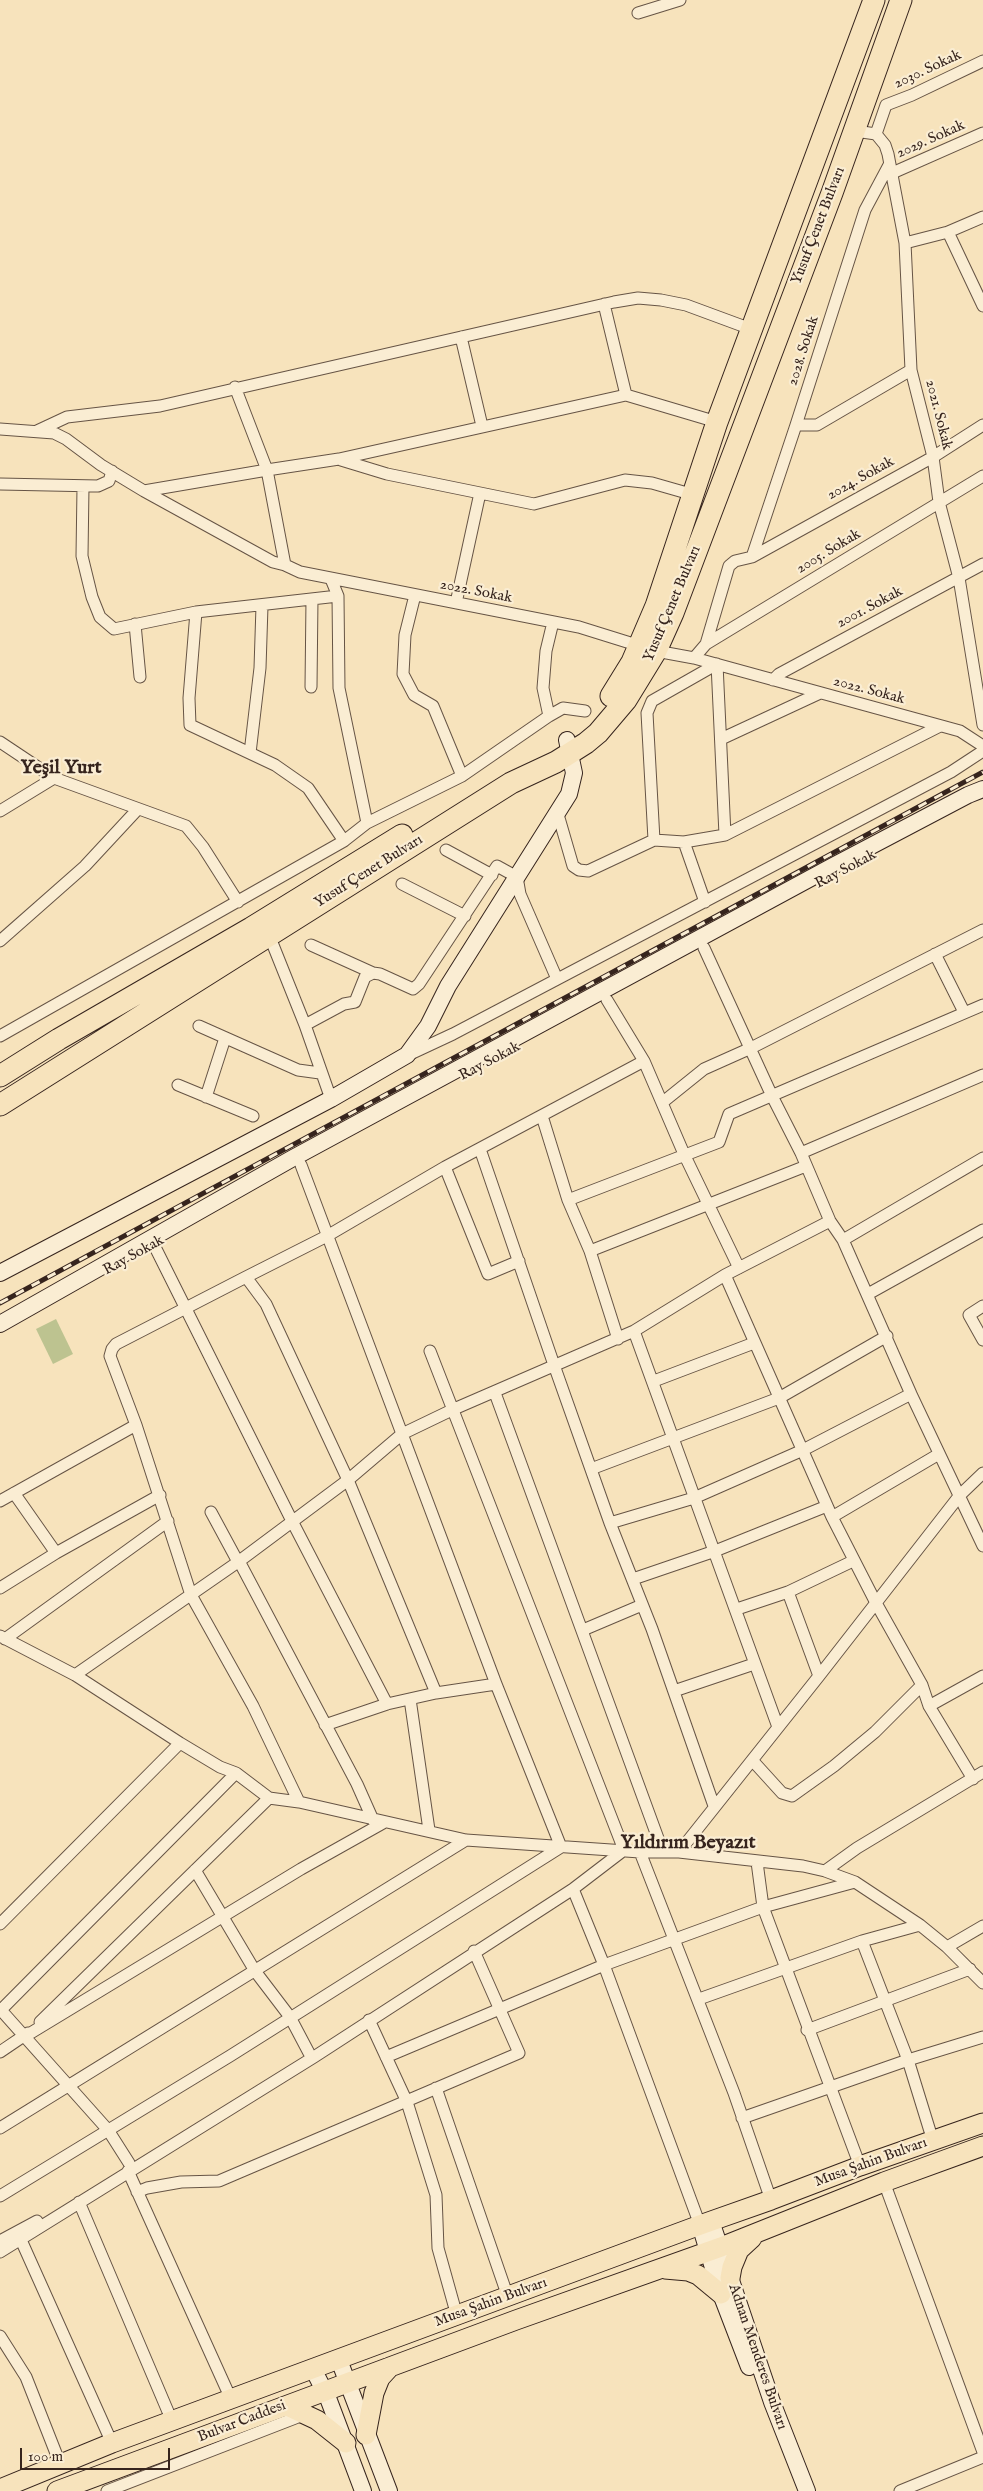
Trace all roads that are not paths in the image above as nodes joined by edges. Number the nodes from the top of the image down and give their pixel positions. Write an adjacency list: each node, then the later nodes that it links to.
1 (680, 0): 4 (street)
2 (874, 0): 15 (highway, Yusuf Çenet Bulvarı)
3 (901, 0): 6 (highway, Yusuf Çenet Bulvarı)
4 (638, 13)
5 (983, 60): 8 (street, 2030. Sokak)
6 (855, 131): 8 (street); 51 (highway, Yusuf Çenet Bulvarı)
7 (983, 133): 9 (street, 2029. Sokak)
8 (876, 134): 9 (street, 2021. Sokak)
9 (890, 170): 12 (street, 2021. Sokak); 21 (street, 2028. Sokak)
10 (983, 218): 11 (street)
11 (948, 232): 12 (street); 14 (street)
12 (905, 243): 17 (street, 2021. Sokak)
13 (604, 304): 15 (street); 16 (street); 19 (street)
14 (983, 306)
15 (752, 329): 20 (highway, Yusuf Çenet Bulvarı)
16 (461, 337): 18 (street); 23 (street)
17 (911, 370): 21 (street); 26 (street, 2021. Sokak)
18 (234, 388): 25 (street); 28 (street)
19 (626, 395): 20 (street); 23 (street)
20 (717, 422): 35 (highway, Yusuf Çenet Bulvarı)
21 (796, 425): 37 (street, 2028. Sokak)
22 (983, 425): 26 (street, 2024. Sokak)
23 (482, 426): 27 (street)
24 (0, 429): 25 (street, 2022. Sokak)
25 (37, 431): 29 (street, 2022. Sokak)
26 (933, 457): 36 (street, 2021. Sokak); 37 (street, 2024. Sokak)
27 (339, 459): 28 (street); 34 (street)
28 (267, 470): 33 (street); 38 (street)
29 (112, 471): 32 (street); 33 (street, 2022. Sokak)
30 (983, 476): 36 (street, 2005. Sokak)
31 (0, 484): 32 (street)
32 (83, 487): 49 (street)
33 (144, 491): 38 (street, 2022. Sokak)
34 (480, 493): 35 (street); 45 (street)
35 (694, 495): 51 (highway, Yusuf Çenet Bulvarı)
36 (939, 502): 41 (street, 2021. Sokak); 50 (street, 2005. Sokak)
37 (752, 557): 50 (street, 2024. Sokak)
38 (285, 564): 40 (street, 2022. Sokak)
39 (983, 564): 41 (street, 2001. Sokak)
40 (332, 578): 42 (street, 2022. Sokak); 43 (street)
41 (958, 578): 53 (street, 2021. Sokak); 56 (street, 2001. Sokak)
42 (415, 595): 45 (street, 2022. Sokak); 69 (street)
43 (338, 596): 44 (street); 76 (street)
44 (312, 599): 46 (street); 57 (street)
45 (456, 603): 48 (street, 2022. Sokak)
46 (262, 606): 47 (street); 68 (street)
47 (196, 612): 49 (street); 68 (street)
48 (553, 622): 51 (street, 2022. Sokak); 60 (street)
49 (135, 624): 55 (street)
50 (706, 644): 52 (street, 2005. Sokak)
51 (648, 648): 52 (street, 2022. Sokak); 65 (highway, Yusuf Çenet Bulvarı)
52 (694, 658): 54 (street, 2022. Sokak)
53 (978, 662): 61 (street, 2021. Sokak)
54 (717, 664): 56 (street, 2022. Sokak); 63 (street); 78 (street)
55 (140, 678)
56 (772, 680): 58 (street, 2022. Sokak)
57 (311, 687)
58 (820, 694): 62 (street, 2022. Sokak); 63 (street)
59 (584, 711): 60 (street)
60 (549, 716): 69 (street)
61 (983, 725)
62 (940, 726): 66 (street, 2022. Sokak); 77 (street)
63 (721, 739): 77 (street)
64 (0, 742): 70 (street)
65 (569, 746): 75 (street); 89 (highway, Yusuf Çenet Bulvarı); 107 (highway, Yusuf Çenet Bulvarı)
66 (983, 746)
67 (983, 751): 86 (street)
68 (250, 752): 79 (street)
69 (462, 776): 76 (street)
70 (54, 778): 73 (street); 74 (street)
71 (983, 789): 140 (street)
72 (983, 800): 92 (street, Ray Sokak)
73 (137, 810): 85 (street); 90 (street)
74 (0, 811)
75 (557, 811): 78 (street); 83 (street)
76 (367, 823): 79 (street)
77 (725, 835): 80 (street)
78 (654, 840): 80 (street)
79 (344, 841): 85 (street)
80 (684, 842): 86 (street)
81 (446, 850): 82 (street)
82 (492, 875): 83 (street); 87 (street)
83 (517, 878): 95 (street); 104 (street)
84 (402, 884): 87 (street)
85 (238, 902): 101 (street)
86 (705, 902): 95 (street)
87 (465, 916): 94 (street)
88 (983, 930): 93 (street)
89 (269, 935): 99 (street); 114 (highway, Yusuf Çenet Bulvarı)
90 (0, 941)
91 (311, 945): 94 (street)
92 (704, 948): 96 (street, Ray Sokak); 103 (street)
93 (935, 954): 98 (street); 103 (street)
94 (372, 973): 99 (street)
95 (557, 979): 104 (street)
96 (607, 1000): 105 (street); 121 (street, Ray Sokak)
97 (983, 1005): 98 (street)
98 (964, 1012): 110 (street)
99 (305, 1025): 106 (street)
100 (199, 1026): 102 (street)
101 (0, 1036)
102 (225, 1038): 106 (street); 111 (street)
103 (751, 1048): 110 (street); 113 (street)
104 (407, 1056): 112 (street)
105 (644, 1061): 113 (street); 116 (street)
106 (320, 1073): 112 (street)
107 (0, 1076)
108 (983, 1076): 118 (street)
109 (178, 1085): 111 (street)
110 (772, 1096): 118 (street); 119 (street)
111 (206, 1097): 115 (street)
112 (331, 1099): 134 (street)
113 (663, 1102): 119 (street)
114 (0, 1105)
115 (253, 1116)
116 (542, 1116): 117 (street); 124 (street)
117 (480, 1149): 123 (street); 132 (street)
118 (801, 1153): 122 (street)
119 (684, 1154): 124 (street); 125 (street)
120 (983, 1158): 129 (street)
121 (301, 1165): 128 (street); 130 (street, Ray Sokak)
122 (806, 1166): 125 (street); 126 (street)
123 (445, 1167): 128 (street); 132 (street)
124 (568, 1200): 131 (street)
125 (710, 1204): 131 (street); 133 (street)
126 (830, 1220): 129 (street); 133 (street)
127 (983, 1230): 137 (street)
128 (326, 1236): 136 (street); 155 (street)
129 (844, 1240): 137 (street)
130 (154, 1245): 139 (street); 141 (street, Ray Sokak)
131 (590, 1251): 144 (street)
132 (519, 1261): 148 (street)
133 (739, 1268): 135 (street)
134 (0, 1273)
135 (725, 1276): 142 (street); 146 (street)
136 (246, 1277): 139 (street); 161 (street)
137 (868, 1294): 143 (street)
138 (983, 1306): 145 (street)
139 (186, 1308): 154 (street); 171 (street)
140 (0, 1324)
141 (0, 1331)
142 (634, 1331): 144 (street); 149 (street)
143 (886, 1336): 151 (street); 152 (street)
144 (618, 1339): 148 (street)
145 (983, 1340)
146 (754, 1343): 149 (street); 152 (street)
147 (430, 1350): 153 (street)
148 (554, 1365): 150 (street); 159 (street)
149 (654, 1381): 156 (street)
150 (495, 1392): 153 (street); 185 (street)
151 (911, 1394): 157 (street); 158 (street)
152 (779, 1398): 156 (street); 157 (street)
153 (454, 1409): 155 (street); 212 (street)
154 (136, 1424): 162 (street); 163 (street)
155 (402, 1434): 161 (street); 191 (street)
156 (674, 1437): 159 (street); 165 (street)
157 (803, 1450): 165 (street); 167 (street)
158 (939, 1454): 164 (street); 169 (street)
159 (591, 1469): 172 (street)
160 (983, 1473): 164 (street)
161 (348, 1480): 171 (street); 194 (street)
162 (14, 1494): 166 (street); 175 (street)
163 (160, 1495): 170 (street); 175 (street)
164 (960, 1495): 173 (street); 182 (street)
165 (694, 1498): 172 (street); 174 (street)
166 (0, 1501)
167 (827, 1506): 169 (street); 174 (street)
168 (211, 1512): 177 (street)
169 (832, 1518): 176 (street)
170 (168, 1521): 181 (street); 186 (street)
171 (292, 1521): 177 (street); 196 (street)
172 (610, 1524): 178 (street)
173 (983, 1546)
174 (715, 1551): 178 (street); 184 (street)
175 (56, 1553): 179 (street)
176 (853, 1560): 180 (street); 182 (street)
177 (238, 1561): 181 (street); 198 (street)
178 (633, 1579): 183 (street)
179 (0, 1588)
180 (788, 1592): 184 (street); 189 (street)
181 (191, 1595): 188 (street); 206 (street)
182 (876, 1603): 189 (street); 192 (street)
183 (642, 1605): 185 (street); 193 (street)
184 (736, 1609): 187 (street)
185 (583, 1630): 214 (street)
186 (2, 1637): 188 (street)
187 (754, 1664): 193 (street); 199 (street)
188 (75, 1675): 200 (street)
189 (819, 1676): 199 (street)
190 (983, 1676): 197 (street)
191 (496, 1684): 194 (street); 211 (street)
192 (922, 1685): 197 (street); 201 (street)
193 (674, 1691): 207 (street)
194 (436, 1693): 195 (street)
195 (410, 1700): 196 (street); 209 (street)
196 (387, 1704): 198 (street)
197 (929, 1706): 204 (street)
198 (325, 1725): 208 (street)
199 (778, 1727): 201 (street)
200 (180, 1743): 203 (street); 223 (street)
201 (752, 1760): 207 (street)
202 (983, 1772): 204 (street)
203 (236, 1773): 205 (street); 238 (street)
204 (972, 1779): 218 (street)
205 (269, 1798): 206 (street); 217 (street)
206 (299, 1802): 208 (street)
207 (714, 1806): 215 (street)
208 (378, 1822): 209 (street); 222 (street)
209 (429, 1830): 210 (street)
210 (466, 1840): 211 (street); 233 (street)
211 (561, 1847): 212 (street); 239 (street)
212 (621, 1850): 213 (street); 220 (street); 245 (street)
213 (640, 1852): 214 (street); 226 (street)
214 (663, 1852): 215 (street)
215 (679, 1852): 216 (street)
216 (757, 1862): 218 (street); 221 (street)
217 (195, 1870): 222 (street); 242 (street)
218 (825, 1871): 219 (street)
219 (855, 1882): 221 (street); 224 (street)
220 (573, 1889): 229 (street); 230 (street)
221 (763, 1907): 226 (street); 231 (street)
222 (224, 1916): 233 (street); 242 (street)
223 (0, 1924)
224 (920, 1925): 227 (street); 228 (street)
225 (983, 1926): 228 (street)
226 (675, 1940): 230 (street); 235 (street)
227 (862, 1941): 231 (street); 236 (street)
228 (947, 1947): 232 (street)
229 (474, 1951): 237 (street); 240 (street)
230 (604, 1965): 237 (street); 265 (street)
231 (786, 1968): 235 (street); 241 (street)
232 (970, 1969): 234 (street); 236 (street)
233 (255, 1971): 239 (street); 248 (street)
234 (983, 1983)
235 (699, 1999): 252 (street)
236 (884, 2003): 241 (street); 247 (street)
237 (500, 2008): 246 (street); 249 (street)
238 (0, 2009): 242 (street)
239 (290, 2016): 245 (street); 255 (street)
240 (369, 2020): 246 (street); 259 (street)
241 (807, 2030): 250 (street)
242 (24, 2037): 244 (street); 248 (street)
243 (983, 2037): 247 (street)
244 (0, 2052)
245 (309, 2052): 259 (street)
246 (386, 2057): 251 (street)
247 (908, 2060): 250 (street); 256 (street)
248 (68, 2086): 254 (street); 255 (street)
249 (436, 2088): 251 (street); 272 (street)
250 (830, 2089): 252 (street); 258 (street)
251 (407, 2102): 261 (street); 273 (street)
252 (742, 2118): 263 (street)
253 (983, 2122): 256 (main road, Musa Şahin Bulvarı)
254 (0, 2128)
255 (108, 2130): 259 (street); 262 (street)
256 (933, 2141): 258 (main road, Musa Şahin Bulvarı)
257 (983, 2146): 260 (main road, Musa Şahin Bulvarı)
258 (860, 2166): 263 (main road, Musa Şahin Bulvarı)
259 (128, 2167): 261 (street); 264 (street); 267 (street)
260 (884, 2182): 268 (main road, Musa Şahin Bulvarı); 271 (main road); 286 (street)
261 (137, 2192): 280 (street)
262 (0, 2196)
263 (771, 2200): 265 (main road, Musa Şahin Bulvarı)
264 (79, 2202): 266 (street); 282 (street)
265 (706, 2223): 268 (street, Adnan Menderes Bulvarı); 272 (main road, Musa Şahin Bulvarı)
266 (21, 2240): 269 (street); 284 (street)
267 (0, 2241)
268 (714, 2249): 270 (main road, Musa Şahin Bulvarı); 271 (street, Adnan Menderes Bulvarı)
269 (0, 2252)
270 (659, 2268): 271 (main road); 276 (main road, Musa Şahin Bulvarı)
271 (726, 2286): 294 (street, Adnan Menderes Bulvarı); 295 (street, Adnan Menderes Bulvarı)
272 (508, 2297): 273 (main road, Musa Şahin Bulvarı)
273 (457, 2316): 275 (main road, Musa Şahin Bulvarı)
274 (0, 2336): 288 (street)
275 (339, 2360): 277 (main road, Musa Şahin Bulvarı); 278 (street)
276 (390, 2367): 278 (main road, Musa Şahin Bulvarı); 283 (main road)
277 (313, 2369): 279 (street); 280 (main road, Musa Şahin Bulvarı)
278 (347, 2383): 279 (main road, Musa Şahin Bulvarı); 283 (street)
279 (324, 2391): 281 (main road, Musa Şahin Bulvarı); 285 (street)
280 (231, 2400): 282 (main road, Musa Şahin Bulvarı)
281 (295, 2410): 285 (main road); 290 (main road, Musa Şahin Bulvarı); 291 (street, Bulvar Caddesi)
282 (172, 2421): 284 (main road, Musa Şahin Bulvarı)
283 (366, 2435): 293 (street)
284 (112, 2443): 288 (main road, Musa Şahin Bulvarı)
285 (346, 2443): 292 (street)
286 (983, 2452)
287 (983, 2457): 296 (street)
288 (60, 2466): 289 (main road, Musa Şahin Bulvarı)
289 (0, 2489)
290 (57, 2491)
291 (107, 2491)
292 (363, 2491)
293 (389, 2491)
294 (796, 2491)
295 (806, 2491)
296 (900, 2491)

